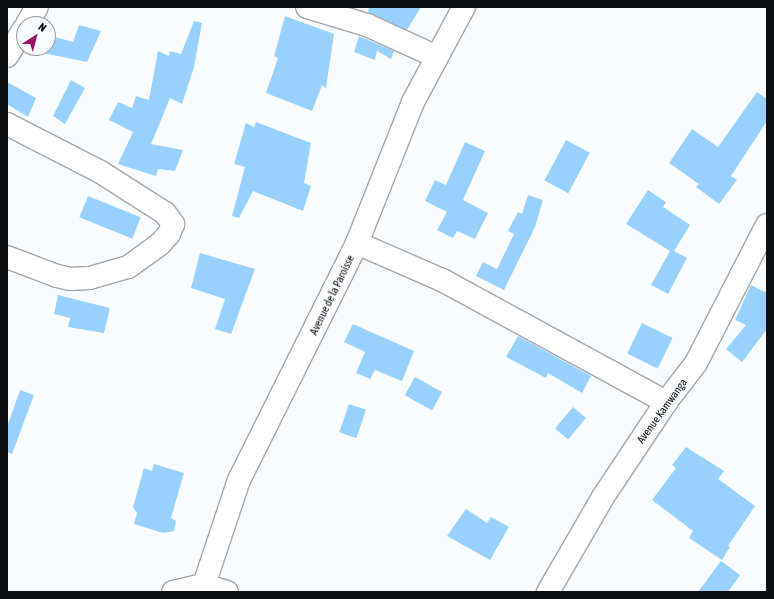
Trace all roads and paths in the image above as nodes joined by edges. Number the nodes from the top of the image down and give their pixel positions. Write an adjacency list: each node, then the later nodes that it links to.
1 (37, 7): 4 (street)
2 (307, 7): 7 (street)
3 (464, 7): 7 (street, Avenue de la Paroisse)
4 (32, 16)
5 (16, 42): 6 (street)
6 (7, 56)
7 (437, 57): 10 (street, Avenue de la Paroisse)
8 (7, 124): 11 (street)
9 (767, 225): 12 (street, Avenue Kamwanga)
10 (357, 243): 12 (street); 13 (street, Avenue de la Paroisse)
11 (7, 257)
12 (666, 402): 16 (street, Avenue Kamwanga)
13 (204, 585): 14 (street); 15 (street)
14 (173, 592)
15 (227, 592)
16 (548, 592)

